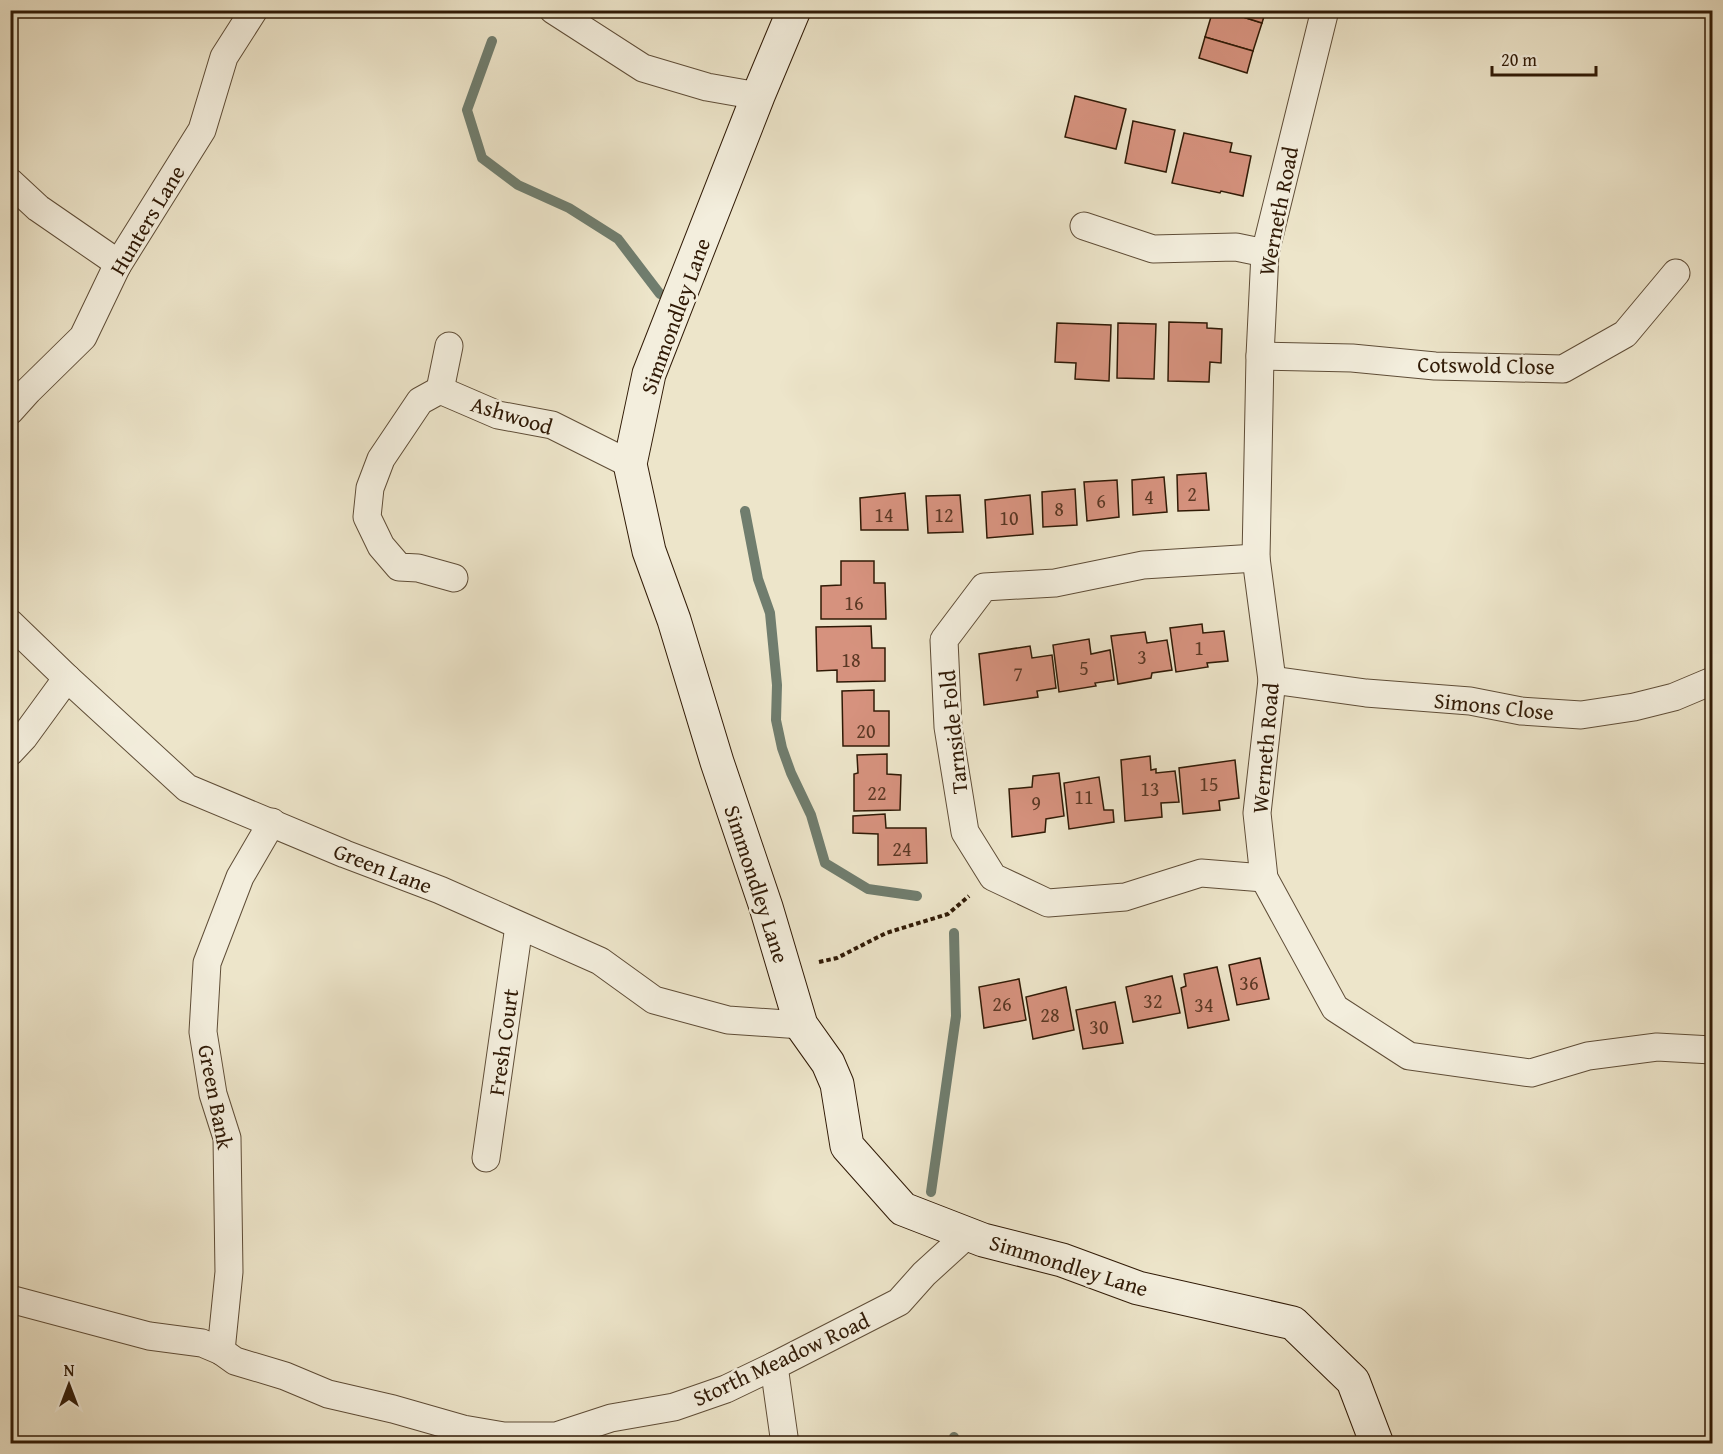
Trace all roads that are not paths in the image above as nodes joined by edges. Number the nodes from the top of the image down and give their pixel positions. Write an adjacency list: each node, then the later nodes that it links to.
1 (254, 10): 9 (street, Hunters Lane)
2 (553, 10): 5 (street)
3 (794, 10): 5 (street, Simmondley Lane)
4 (1325, 10): 8 (street, Werneth Road)
5 (758, 96): 15 (street, Simmondley Lane)
6 (10, 182): 9 (street)
7 (1084, 226): 8 (street)
8 (1265, 253): 12 (street, Werneth Road)
9 (117, 266): 14 (street, Hunters Lane)
10 (1676, 273): 12 (street, Cotswold Close)
11 (448, 346): 13 (street)
12 (1260, 356): 16 (street, Werneth Road)
13 (440, 390): 15 (street, Ashwood); 17 (street)
14 (10, 411)
15 (630, 464): 26 (street, Simmondley Lane)
16 (1256, 558): 20 (street, Werneth Road); 24 (street, Tarnside Fold)
17 (454, 578)
18 (10, 623): 19 (street, Green Lane)
19 (67, 678): 22 (street); 23 (street, Green Lane)
20 (1272, 680): 21 (street, Simons Close); 24 (street, Werneth Road)
21 (1713, 681)
22 (10, 752)
23 (272, 822): 25 (street, Green Lane); 31 (street, Green Bank)
24 (1264, 878): 27 (street, Werneth Road)
25 (519, 926): 26 (street, Green Lane); 28 (street, Fresh Court)
26 (801, 1025): 29 (street, Simmondley Lane)
27 (1713, 1050)
28 (486, 1158)
29 (969, 1233): 32 (street, Storth Meadow Road); 34 (street, Simmondley Lane)
30 (10, 1299): 31 (street, Storth Meadow Road)
31 (221, 1351): 32 (street, Storth Meadow Road)
32 (774, 1366): 33 (street)
33 (785, 1443)
34 (1377, 1443)

